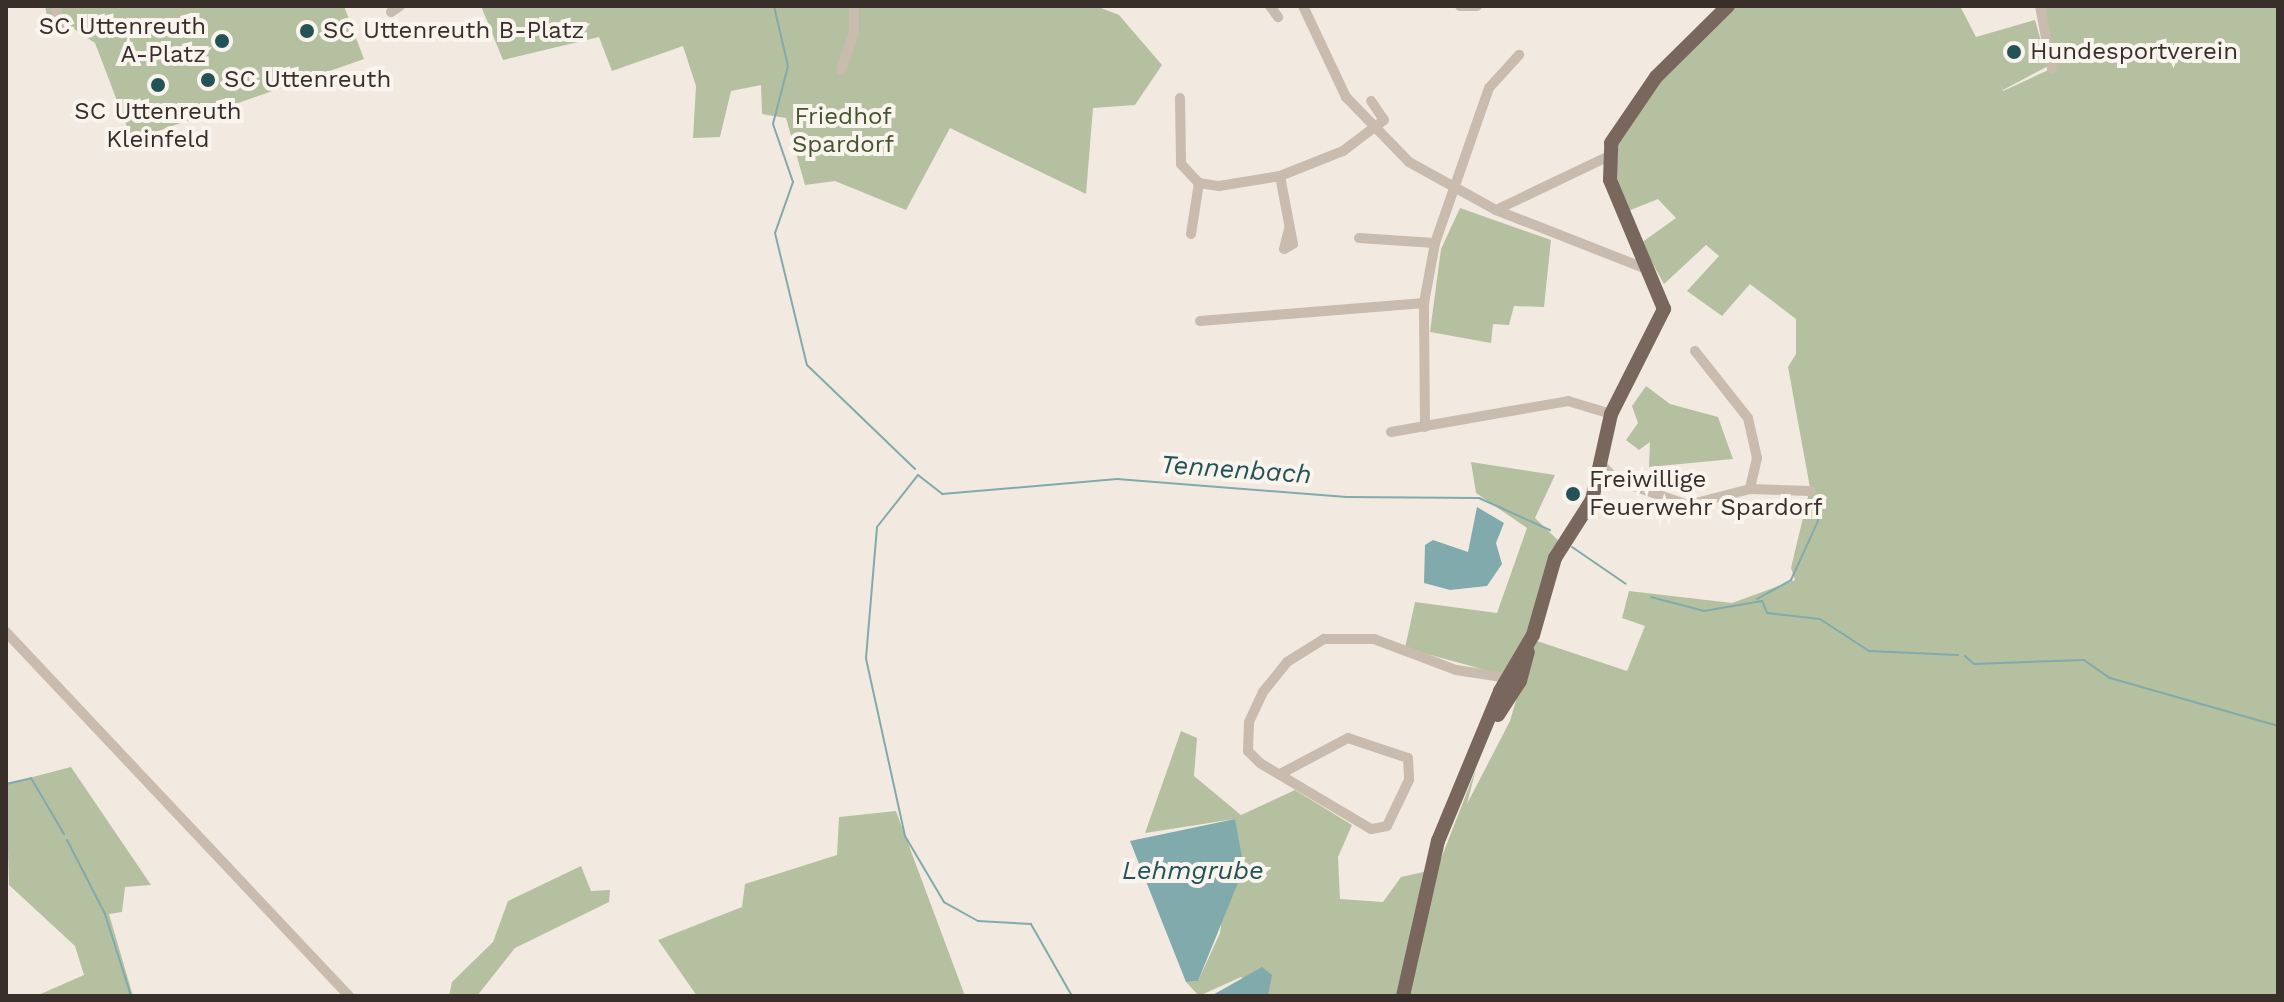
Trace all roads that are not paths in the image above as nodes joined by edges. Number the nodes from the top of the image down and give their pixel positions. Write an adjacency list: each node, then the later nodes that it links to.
1 (56, 6): 10 (street)
2 (854, 6): 13 (street)
3 (1270, 6): 9 (street)
4 (1303, 6): 16 (street)
5 (1460, 6): 6 (street)
6 (1477, 6)
7 (1728, 6): 17 (main road)
8 (2040, 6): 12 (street)
9 (1278, 17)
10 (58, 27)
11 (1519, 55): 20 (street)
12 (2052, 69)
13 (841, 70)
14 (1180, 98): 19 (street)
15 (1371, 101): 16 (street)
16 (1373, 131): 18 (street); 20 (street)
17 (1607, 157): 21 (street); 26 (main road)
18 (1280, 176): 19 (street); 22 (street)
19 (1199, 183): 23 (street)
20 (1458, 193): 21 (street); 25 (street)
21 (1496, 210): 26 (street)
22 (1289, 229)
23 (1191, 234)
24 (1359, 238): 25 (street)
25 (1435, 243): 27 (street)
26 (1649, 270): 30 (main road)
27 (1424, 303): 28 (street); 31 (street)
28 (1200, 321)
29 (1695, 351): 36 (street)
30 (1611, 414): 31 (street); 33 (main road)
31 (1425, 427): 32 (street)
32 (1391, 432)
33 (1602, 465): 34 (street); 35 (main road)
34 (1616, 480): 35 (street); 36 (street)
35 (1597, 487): 39 (main road)
36 (1750, 489): 37 (street)
37 (1811, 491)
38 (6, 632): 41 (street)
39 (1509, 688): 40 (street); 42 (main road)
40 (1282, 773): 40 (street)
41 (349, 996)
42 (1403, 996)

